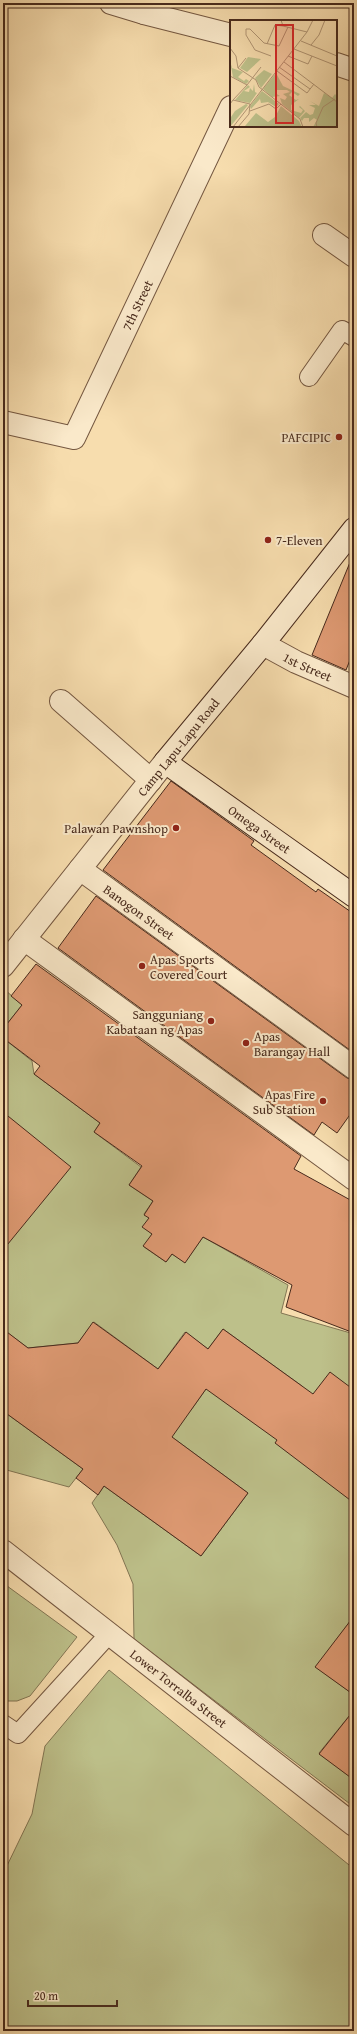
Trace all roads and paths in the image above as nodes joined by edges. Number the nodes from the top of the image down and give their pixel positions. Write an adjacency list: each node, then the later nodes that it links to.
1 (111, 3): 2 (street)
2 (143, 8): 3 (street)
3 (230, 35)
4 (337, 64): 5 (street)
5 (354, 70)
6 (230, 109): 11 (street, 7th Street)
7 (324, 235): 8 (street)
8 (354, 256)
9 (354, 337): 10 (lane)
10 (309, 377)
11 (3, 422)
12 (354, 529): 13 (street, Camp Lapu-Lapu Road)
13 (263, 644): 14 (street, 1st Street); 16 (street, Camp Lapu-Lapu Road)
14 (354, 687)
15 (61, 701): 17 (street)
16 (165, 762): 17 (street, Camp Lapu-Lapu Road); 19 (street, Omega Street)
17 (151, 780): 18 (street, Camp Lapu-Lapu Road)
18 (80, 869): 20 (street, Camp Lapu-Lapu Road); 22 (street, Banogon Street)
19 (354, 896)
20 (24, 939): 21 (street, Camp Lapu-Lapu Road); 23 (street)
21 (3, 966)
22 (354, 1068)
23 (354, 1179)
24 (3, 1551): 25 (street, Lower Torralba Street)
25 (109, 1634): 26 (lane); 27 (street, Lower Torralba Street)
26 (3, 1724)
27 (354, 1825)

